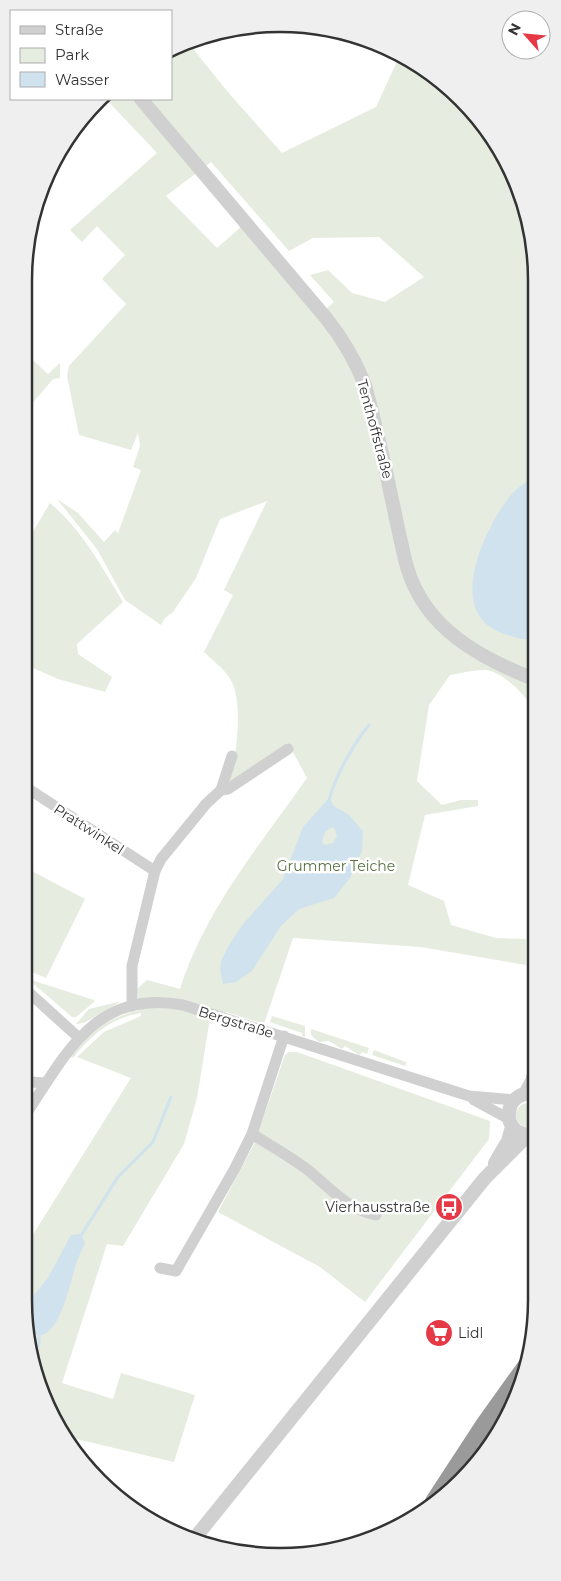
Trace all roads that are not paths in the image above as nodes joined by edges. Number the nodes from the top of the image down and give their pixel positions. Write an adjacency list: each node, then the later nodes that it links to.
1 (142, 100): 2 (street, Tenthoffstraße)
2 (529, 677)
3 (288, 749): 5 (street)
4 (232, 756): 5 (street)
5 (221, 790): 7 (street)
6 (32, 791): 7 (street, Prattwinkel)
7 (155, 871): 9 (street)
8 (32, 995): 11 (street)
9 (132, 1006): 10 (street, Bergstraße); 11 (street, Bergstraße)
10 (284, 1036): 14 (street, Bergstraße); 18 (street)
11 (78, 1037): 13 (street, Bergstraße)
12 (32, 1082): 13 (street)
13 (46, 1083): 16 (street, Bergstraße)
14 (469, 1096): 15 (street, Bergstraße); 17 (street, Bergstraße)
15 (525, 1096): 17 (street)
16 (32, 1105)
17 (511, 1123): 19 (street, Bergstraße); 21 (street)
18 (252, 1134): 22 (street); 23 (street)
19 (529, 1134)
20 (529, 1137): 21 (street)
21 (485, 1178): 26 (street)
22 (376, 1216)
23 (160, 1268)
24 (513, 1387): 25 (highway)
25 (448, 1483)
26 (198, 1534)

